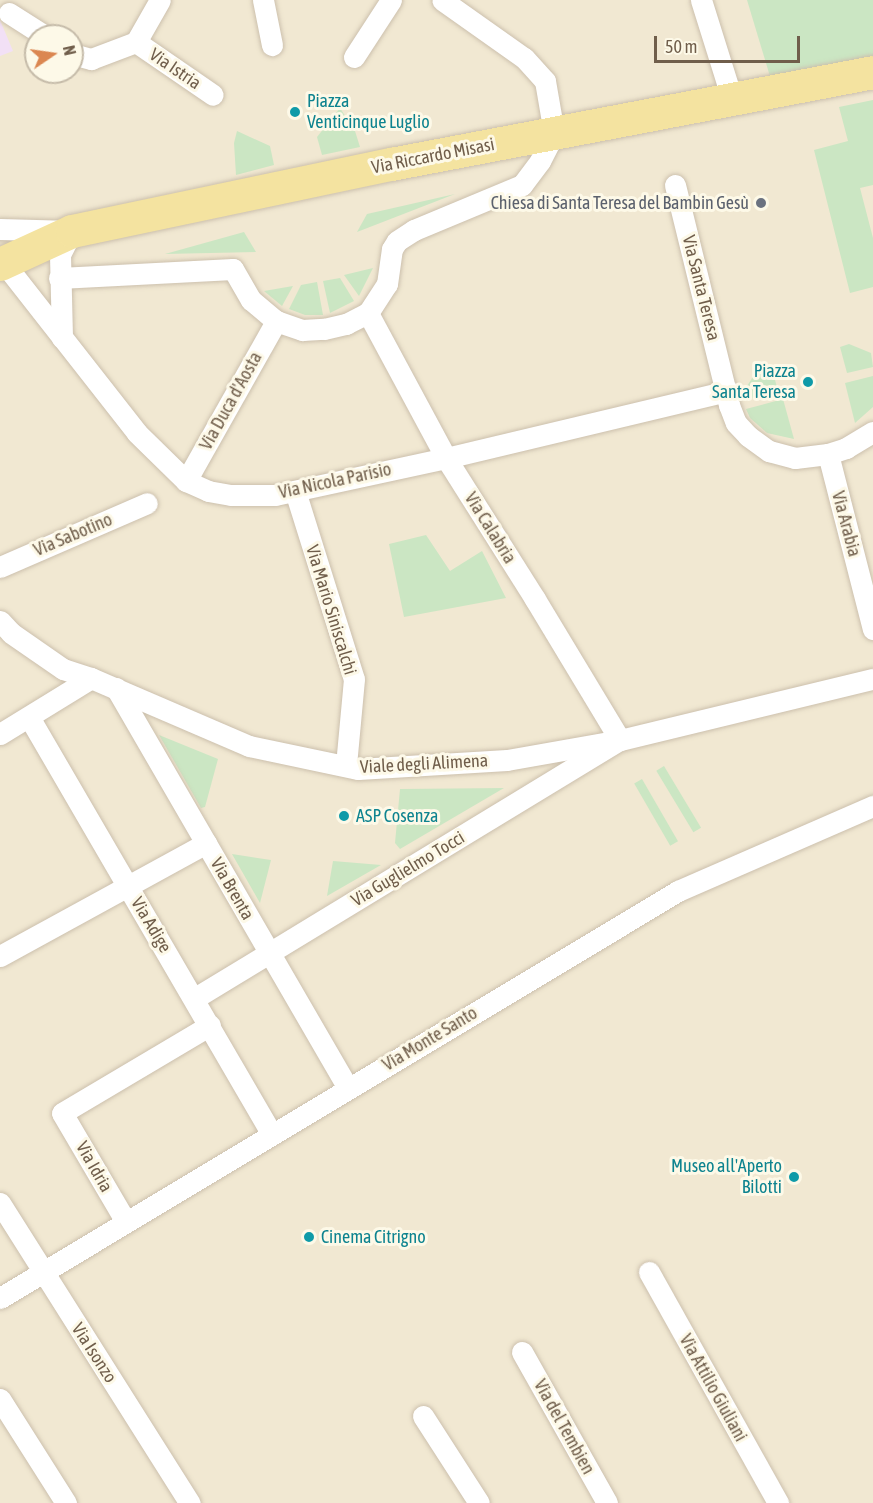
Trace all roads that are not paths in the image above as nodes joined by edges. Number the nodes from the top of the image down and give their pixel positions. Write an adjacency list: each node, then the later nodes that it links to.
1 (160, 0): 8 (street)
2 (263, 0): 9 (street)
3 (391, 0): 11 (street)
4 (442, 0): 15 (street)
5 (701, 0): 14 (street)
6 (9, 13): 7 (street)
7 (26, 24)
8 (136, 42): 10 (street); 13 (street, Via Istria)
9 (272, 45)
10 (84, 57)
11 (354, 57)
12 (873, 72): 14 (main road, Via Riccardo Misasi)
13 (213, 95)
14 (732, 99): 15 (main road, Via Riccardo Misasi)
15 (554, 133): 18 (main road, Via Riccardo Misasi); 21 (street)
16 (675, 185): 24 (street, Via Santa Teresa)
17 (0, 229): 18 (street)
18 (72, 231): 19 (main road, Via Riccardo Misasi); 20 (street)
19 (1, 261): 23 (street, Via Nicola Parisio)
20 (59, 278): 22 (street); 23 (street)
21 (368, 313): 22 (street); 27 (street, Via Calabria)
22 (276, 321): 28 (street, Via Duca d'Aosta)
23 (62, 338): 28 (street, Via Nicola Parisio)
24 (728, 391): 26 (street); 27 (street, Via Nicola Parisio)
25 (873, 432): 26 (street)
26 (828, 454): 33 (street, Via Arabia)
27 (446, 458): 29 (street, Via Nicola Parisio); 39 (street, Via Calabria)
28 (186, 481): 29 (street, Via Nicola Parisio)
29 (295, 490): 40 (street, Via Mario Siniscalchi)
30 (147, 503): 31 (street, Via Sabotino)
31 (0, 567)
32 (0, 621): 34 (street, Viale degli Alimena)
33 (873, 629)
34 (91, 678): 36 (street, Viale degli Alimena); 37 (street)
35 (873, 679): 39 (street, Viale degli Alimena)
36 (116, 688): 40 (street, Viale degli Alimena); 42 (street, Via Brenta)
37 (29, 717): 38 (street); 43 (street, Via Adige)
38 (0, 734)
39 (620, 740): 40 (street, Viale degli Alimena); 44 (street, Via Guglielmo Tocci)
40 (346, 766)
41 (873, 806): 48 (street, Via Monte Santo)
42 (206, 843): 43 (street); 44 (street, Via Brenta)
43 (128, 886): 45 (street); 46 (street, Via Adige)
44 (270, 953): 46 (street, Via Guglielmo Tocci); 48 (street, Via Brenta)
45 (0, 956)
46 (195, 998): 47 (street, Via Adige)
47 (210, 1025): 49 (street, Via Adige); 51 (street, Via Idria)
48 (348, 1089): 49 (street, Via Monte Santo)
49 (272, 1134): 51 (street, Via Monte Santo)
50 (0, 1203): 52 (street, Via Isonzo)
51 (126, 1221): 52 (street, Via Monte Santo)
52 (42, 1272): 54 (street, Via Monte Santo); 59 (street, Via Isonzo)
53 (649, 1272): 62 (street, Via Attilio Giuliani)
54 (0, 1298)
55 (522, 1352): 61 (street, Via del Tembien)
56 (0, 1399): 58 (street)
57 (423, 1416): 60 (street)
58 (66, 1503)
59 (190, 1503)
60 (479, 1503)
61 (607, 1503)
62 (778, 1503)

